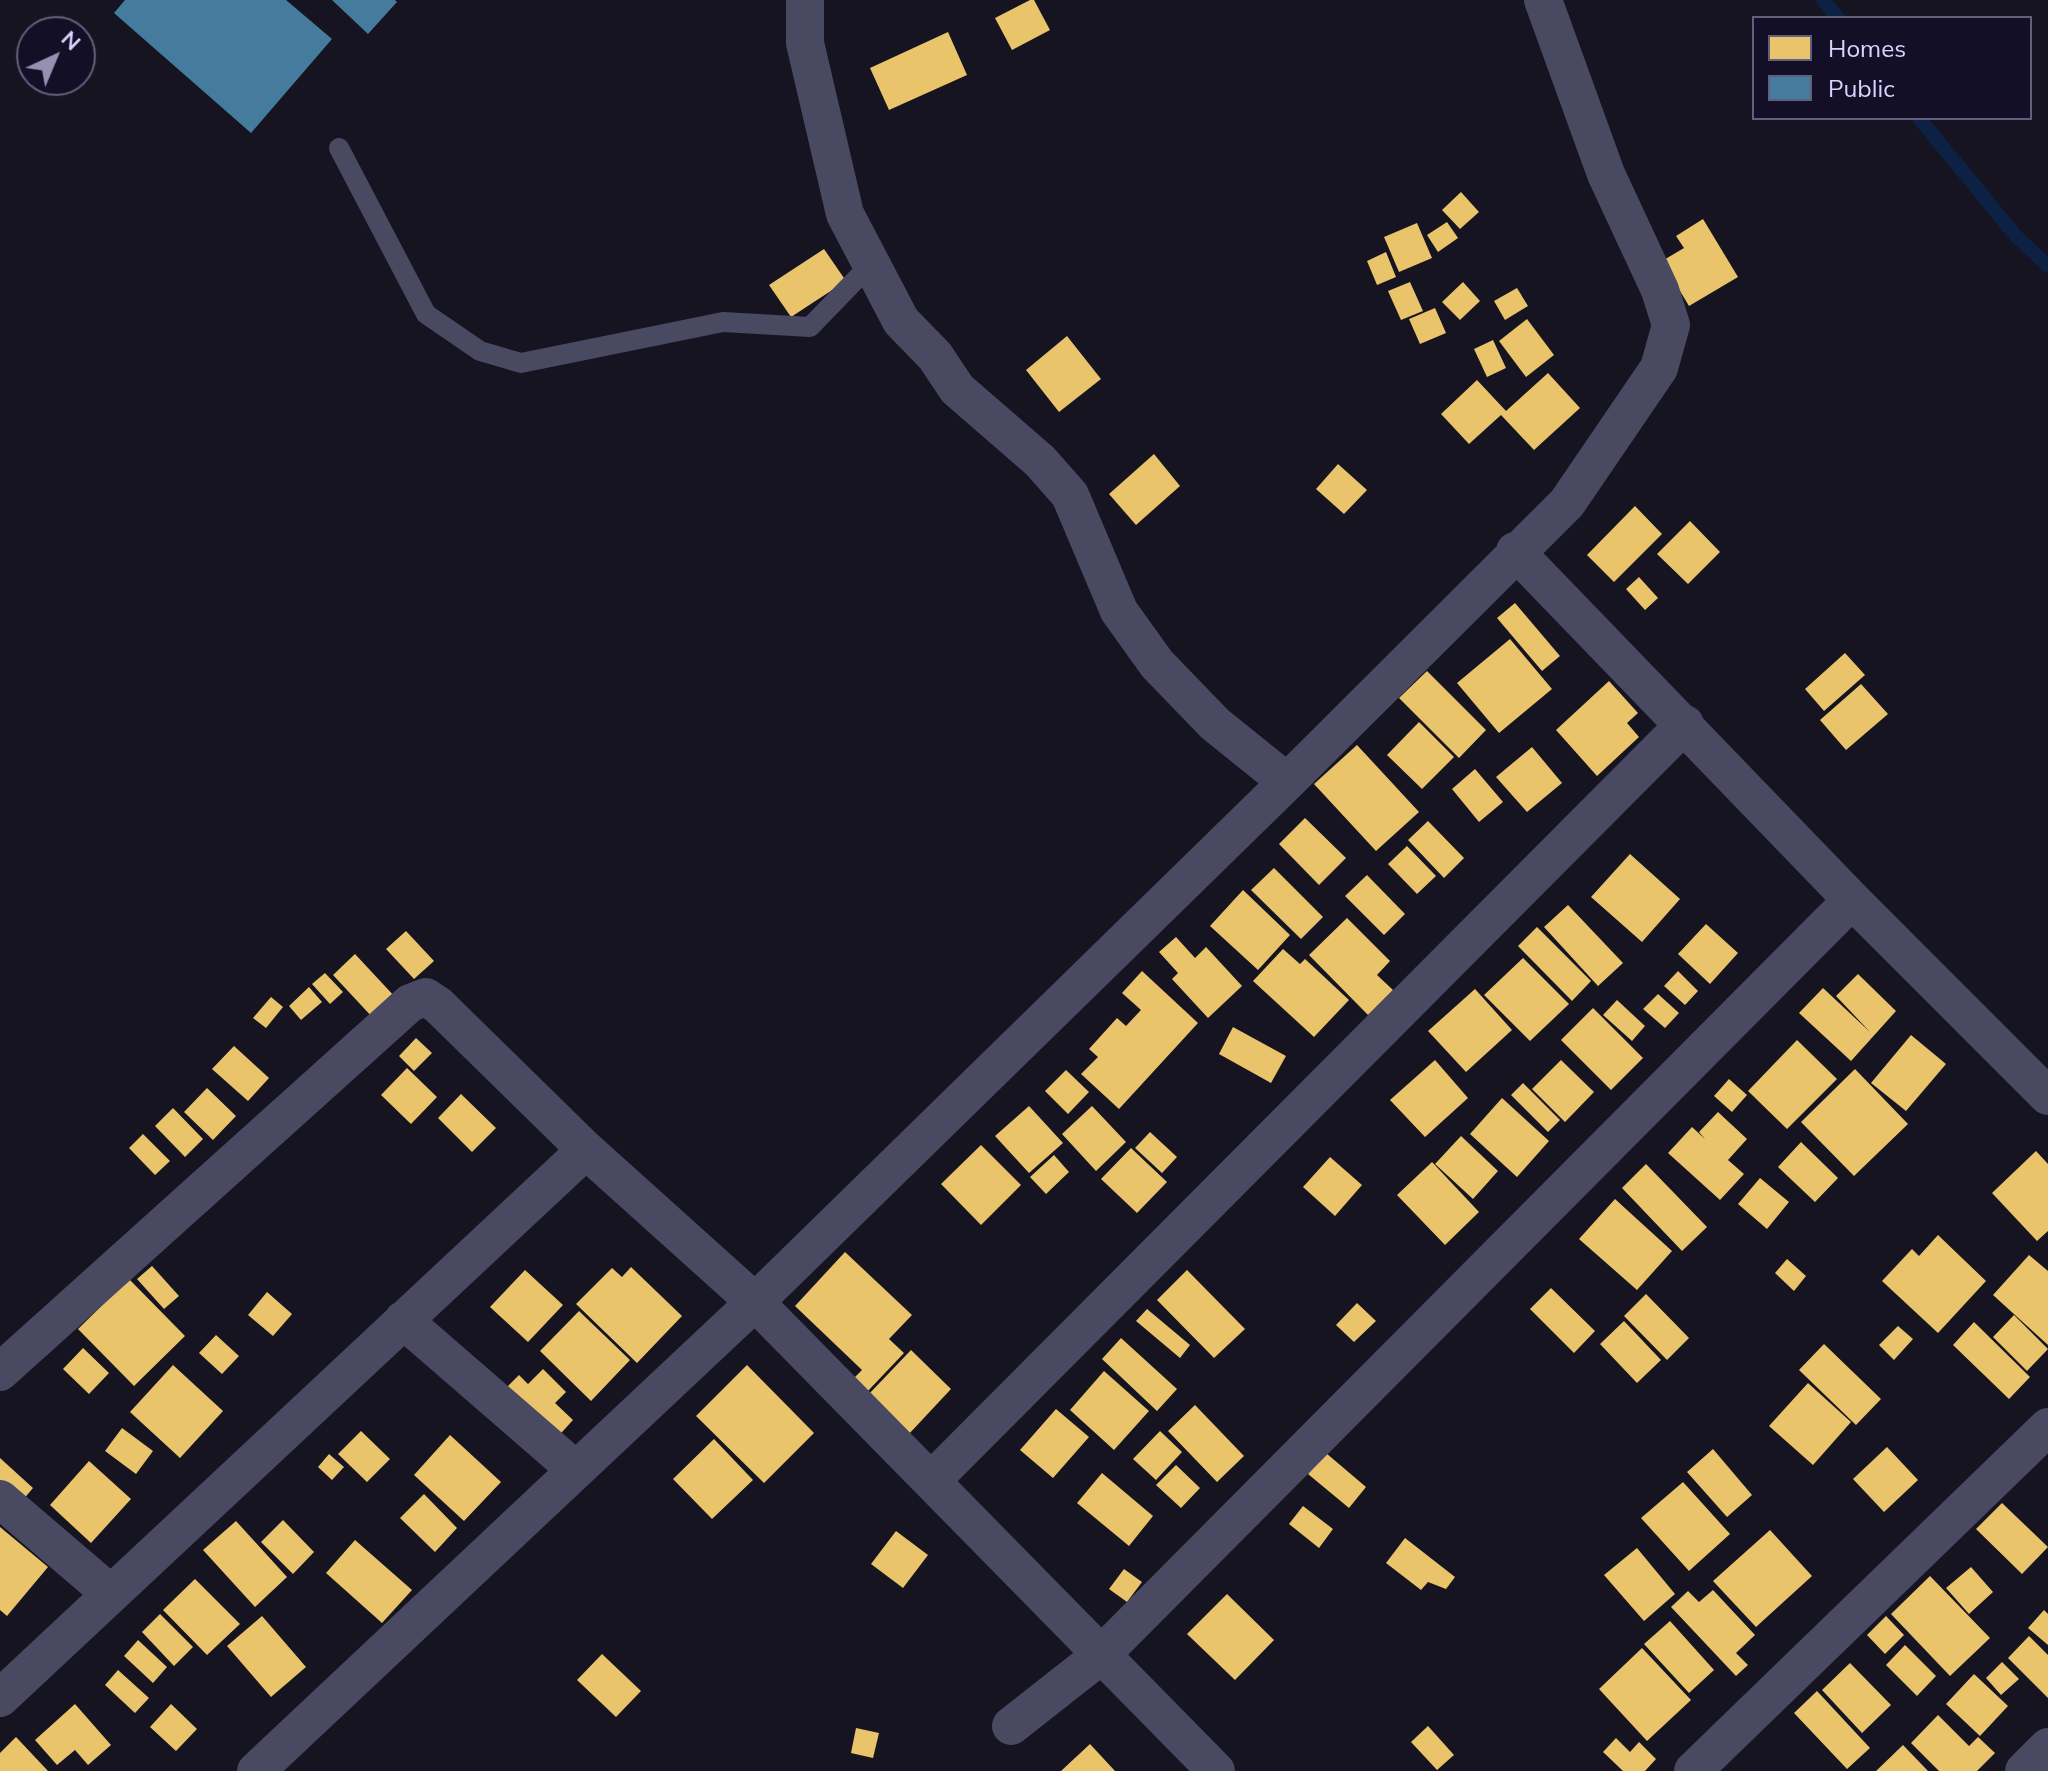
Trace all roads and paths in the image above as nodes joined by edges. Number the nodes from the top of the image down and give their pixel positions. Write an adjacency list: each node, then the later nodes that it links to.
1 (805, 0): 4 (street)
2 (1543, 0): 5 (street)
3 (339, 148): 4 (lane)
4 (870, 265): 7 (street)
5 (1515, 551): 6 (street); 7 (street)
6 (1685, 724): 8 (street); 16 (street)
7 (1287, 782): 11 (street)
8 (1852, 900): 9 (street); 19 (street)
9 (2048, 1096)
10 (586, 1150): 11 (street); 12 (street); 13 (street)
11 (755, 1302): 15 (street); 16 (street)
12 (403, 1320): 15 (street); 18 (street)
13 (0, 1372)
14 (2048, 1427): 25 (street)
15 (576, 1470): 23 (street)
16 (931, 1481): 19 (street)
17 (0, 1499): 18 (street)
18 (111, 1594): 20 (street)
19 (1100, 1656): 21 (street); 24 (street)
20 (0, 1698)
21 (1011, 1726)
22 (2048, 1747): 26 (street)
23 (256, 1771)
24 (1216, 1771)
25 (1693, 1771)
26 (2024, 1771)

